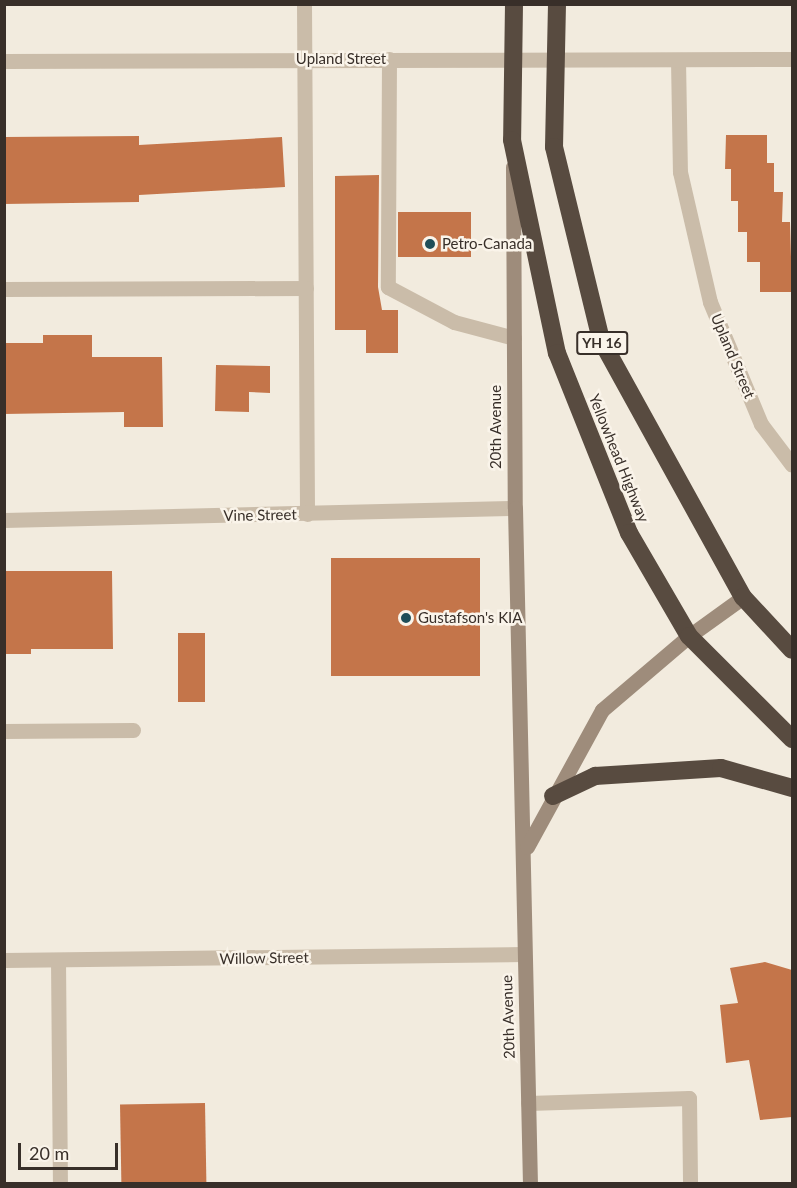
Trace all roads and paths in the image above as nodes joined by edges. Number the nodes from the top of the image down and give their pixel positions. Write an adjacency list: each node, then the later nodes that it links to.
1 (304, 4): 5 (street)
2 (514, 4): 4 (highway, 20th Avenue / YH 16)
3 (556, 4): 7 (highway, YH 16)
4 (514, 58): 6 (street, Upland Street); 7 (street, Upland Street); 11 (highway, 20th Avenue / YH 16)
5 (304, 59): 6 (street, Upland Street); 10 (street, Upland Street); 12 (street)
6 (389, 59): 14 (street)
7 (556, 59): 9 (street, Upland Street); 19 (highway, YH 16)
8 (792, 59): 9 (street, Upland Street)
9 (678, 60): 15 (street, Upland Street)
10 (4, 62)
11 (513, 140): 14 (street, 20th Avenue); 20 (highway, Yellowhead Highway / YH 16)
12 (306, 288): 13 (street); 17 (street)
13 (4, 289)
14 (514, 338): 16 (street, 20th Avenue)
15 (792, 465)
16 (515, 508): 17 (street, Vine Street); 27 (street, 20th Avenue)
17 (307, 514): 18 (street, Vine Street)
18 (4, 520)
19 (743, 597): 20 (street, 20th Avenue); 21 (highway, YH 16)
20 (689, 636): 24 (highway, Yellowhead Highway / YH 16); 26 (street, 20th Avenue)
21 (792, 650)
22 (133, 730): 23 (street)
23 (4, 731)
24 (792, 739)
25 (792, 788): 26 (highway)
26 (553, 796): 27 (street, 20th Avenue)
27 (525, 850): 28 (street, 20th Avenue)
28 (524, 954): 30 (street, Willow Street); 31 (street, 20th Avenue)
29 (4, 960): 30 (street, Willow Street)
30 (58, 960): 32 (street)
31 (528, 1103): 33 (street, 20th Avenue); 34 (street)
32 (60, 1184)
33 (530, 1184)
34 (690, 1184)

